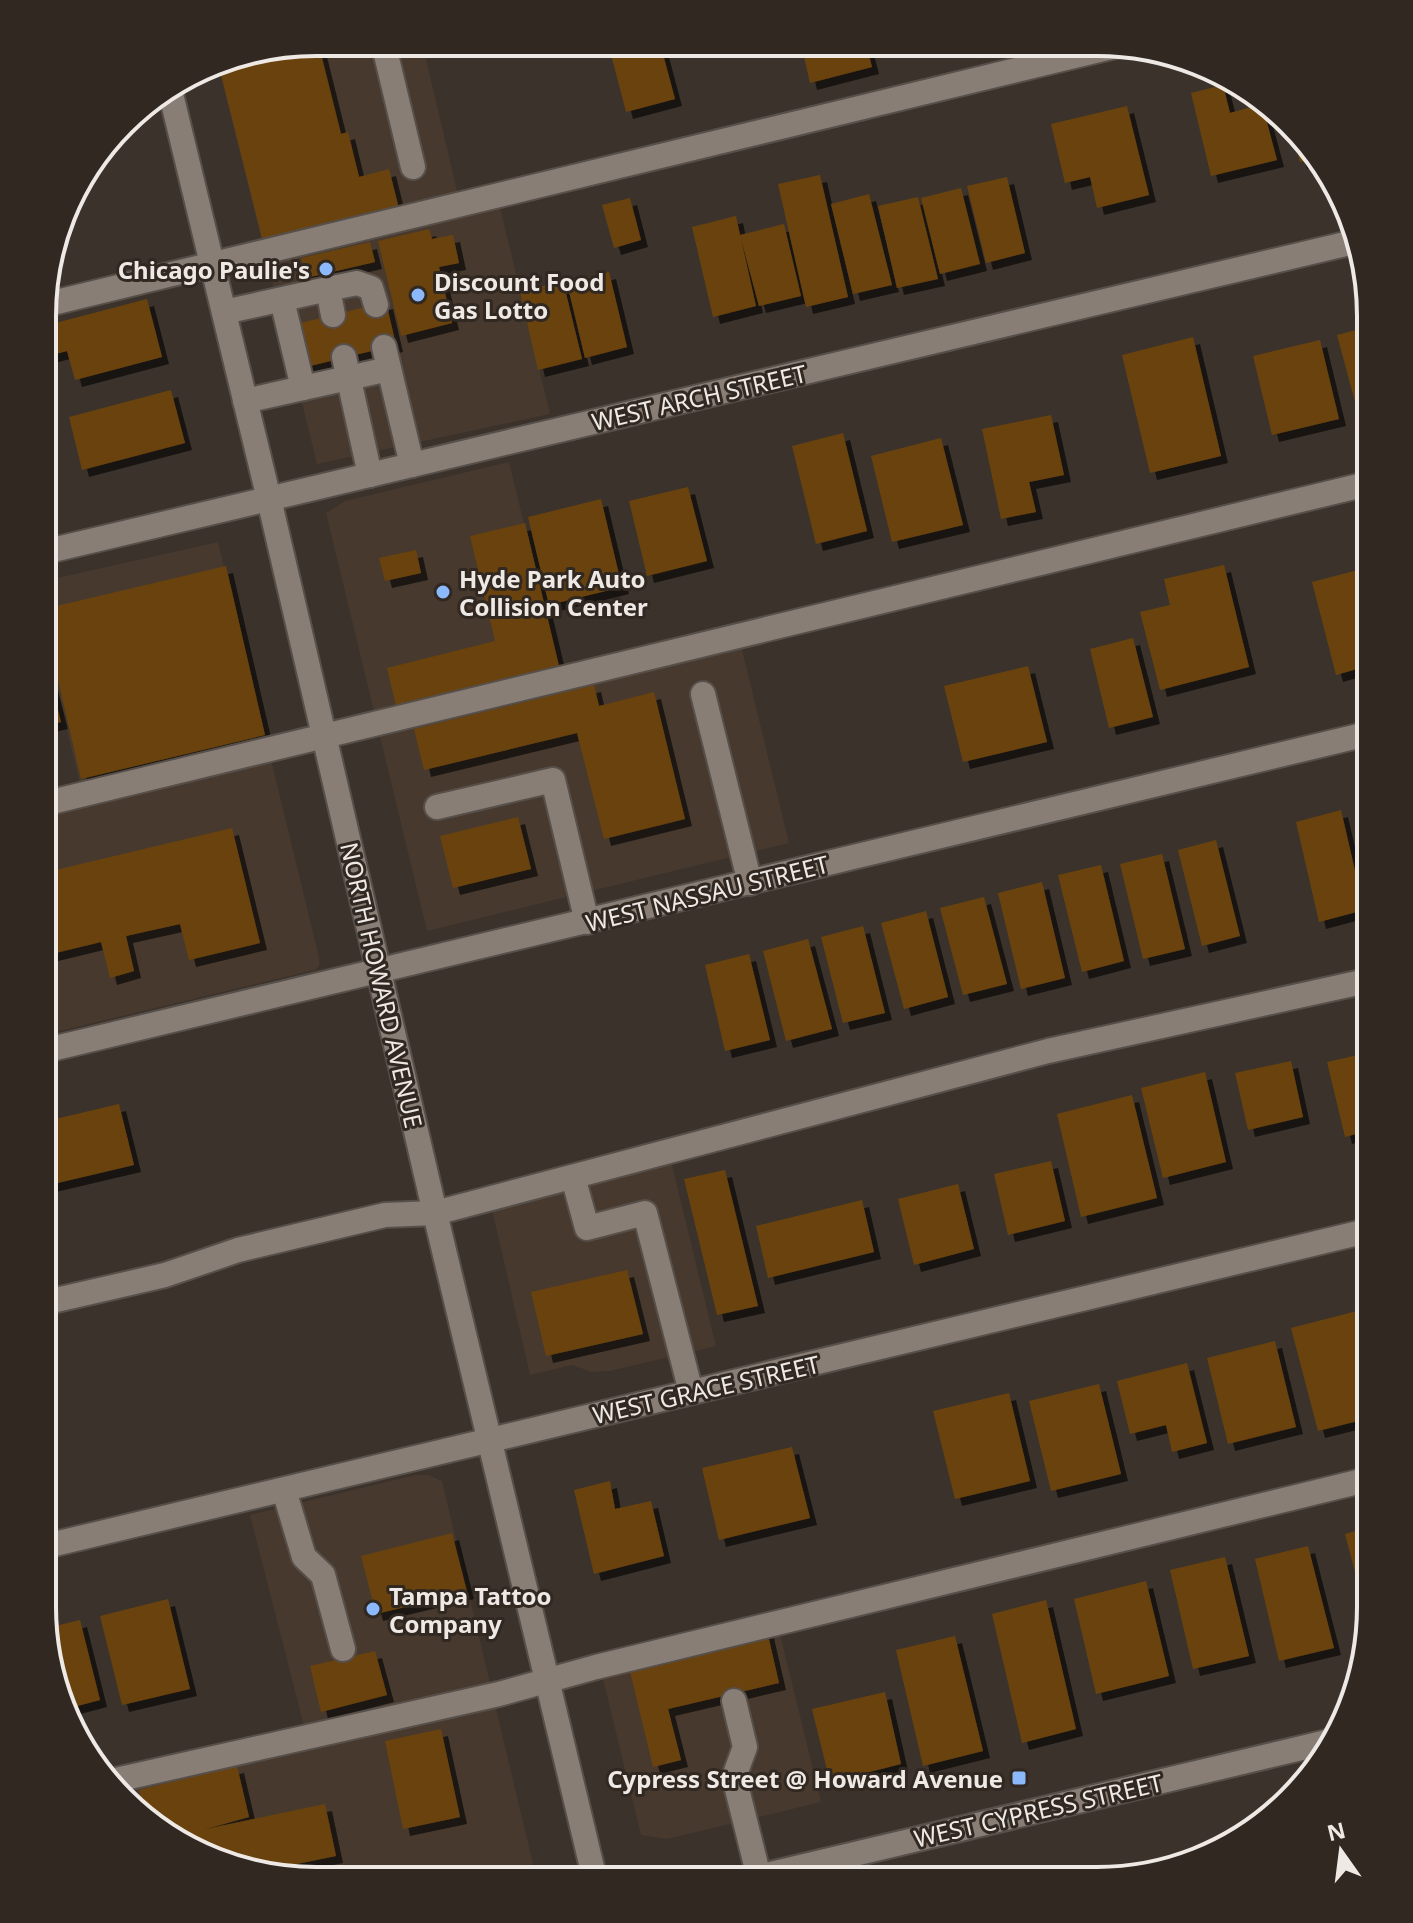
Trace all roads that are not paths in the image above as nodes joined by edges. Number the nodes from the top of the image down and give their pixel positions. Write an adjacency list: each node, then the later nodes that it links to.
1 (1074, 56): 6 (street)
2 (387, 57): 4 (street)
3 (172, 100): 6 (street, NORTH HOWARD AVENUE)
4 (413, 167)
5 (1346, 244): 16 (street, WEST ARCH STREET)
6 (213, 265): 9 (street); 11 (street, NORTH HOWARD AVENUE)
7 (328, 289): 8 (street); 10 (street); 12 (street)
8 (282, 300): 11 (street); 14 (street)
9 (57, 302)
10 (376, 305)
11 (224, 312): 15 (street, NORTH HOWARD AVENUE)
12 (333, 315)
13 (346, 368): 14 (street); 16 (street); 17 (street)
14 (303, 388): 15 (street)
15 (245, 401): 19 (street, NORTH HOWARD AVENUE)
16 (412, 465): 17 (street, WEST ARCH STREET)
17 (370, 475): 19 (street, WEST ARCH STREET)
18 (1357, 486): 23 (street)
19 (269, 499): 20 (street, WEST ARCH STREET); 23 (street, NORTH HOWARD AVENUE)
20 (56, 549)
21 (703, 694): 26 (street)
22 (1357, 736): 26 (street, WEST NASSAU STREET)
23 (324, 738): 24 (street); 28 (street, NORTH HOWARD AVENUE)
24 (56, 801)
25 (437, 807): 27 (street)
26 (750, 883): 27 (street, WEST NASSAU STREET)
27 (587, 922): 28 (street, WEST NASSAU STREET)
28 (379, 972): 30 (street, WEST NASSAU STREET); 32 (street, NORTH HOWARD AVENUE)
29 (1356, 983): 31 (street)
30 (56, 1048)
31 (573, 1177): 32 (street); 35 (street)
32 (435, 1213): 34 (street); 36 (street, NORTH HOWARD AVENUE)
33 (1356, 1234): 35 (street, WEST GRACE STREET)
34 (56, 1300)
35 (691, 1392): 36 (street, WEST GRACE STREET)
36 (490, 1442): 38 (street, WEST GRACE STREET); 41 (street, NORTH HOWARD AVENUE)
37 (1356, 1482): 41 (street)
38 (284, 1490): 39 (street, WEST GRACE STREET); 40 (street)
39 (56, 1544)
40 (343, 1649)
41 (546, 1681): 44 (street); 45 (street, NORTH HOWARD AVENUE)
42 (734, 1701): 46 (street)
43 (1317, 1744): 47 (street, WEST CYPRESS STREET)
44 (122, 1779)
45 (592, 1867)
46 (750, 1867)
47 (798, 1867)

